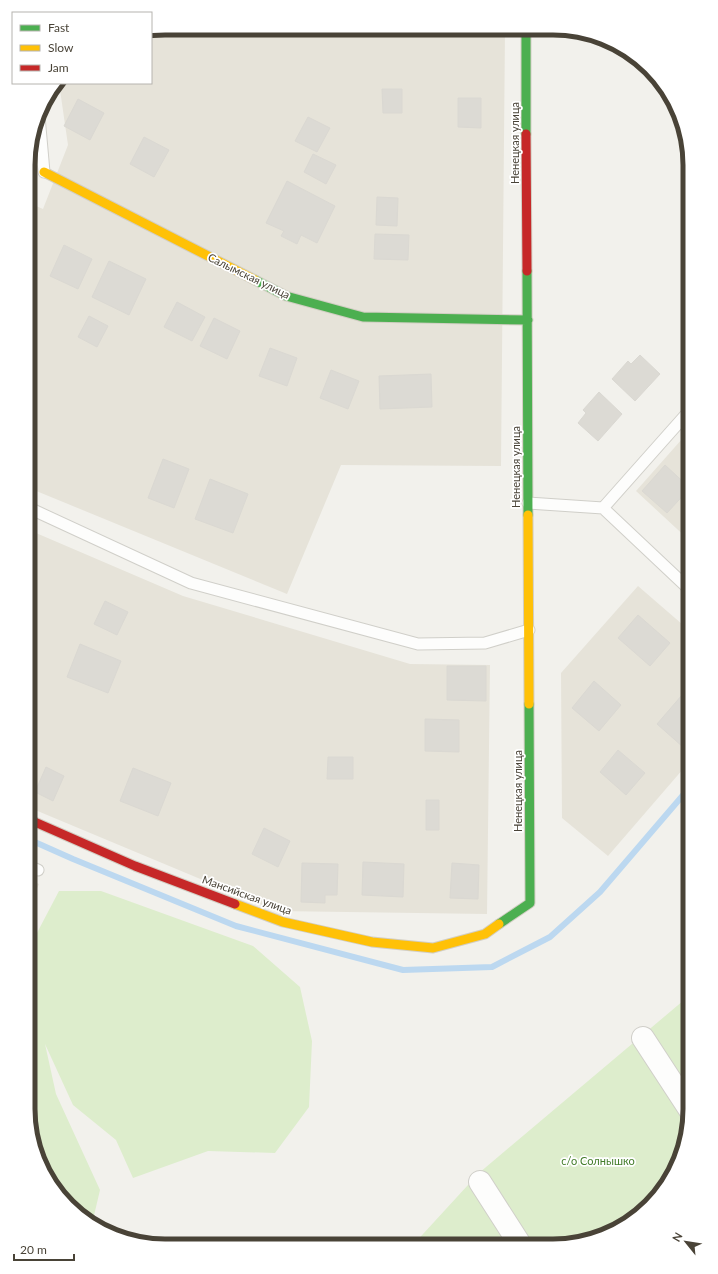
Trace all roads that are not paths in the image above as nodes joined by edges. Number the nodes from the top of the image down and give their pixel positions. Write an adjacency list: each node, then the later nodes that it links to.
1 (526, 35): 4 (street, Ненецкая улица)
2 (40, 128): 3 (lane, Салымская улица)
3 (44, 172): 4 (street, Салымская улица)
4 (528, 320): 6 (street, Ненецкая улица)
5 (683, 418): 7 (lane)
6 (528, 503): 7 (lane); 10 (street, Ненецкая улица)
7 (603, 508): 9 (lane)
8 (35, 511): 10 (lane)
9 (683, 583)
10 (529, 630): 12 (street, Ненецкая улица)
11 (35, 822): 12 (street, Мансийская улица)
12 (530, 903)
13 (643, 1038): 14 (street)
14 (683, 1099)
15 (480, 1182): 16 (street)
16 (517, 1239)

